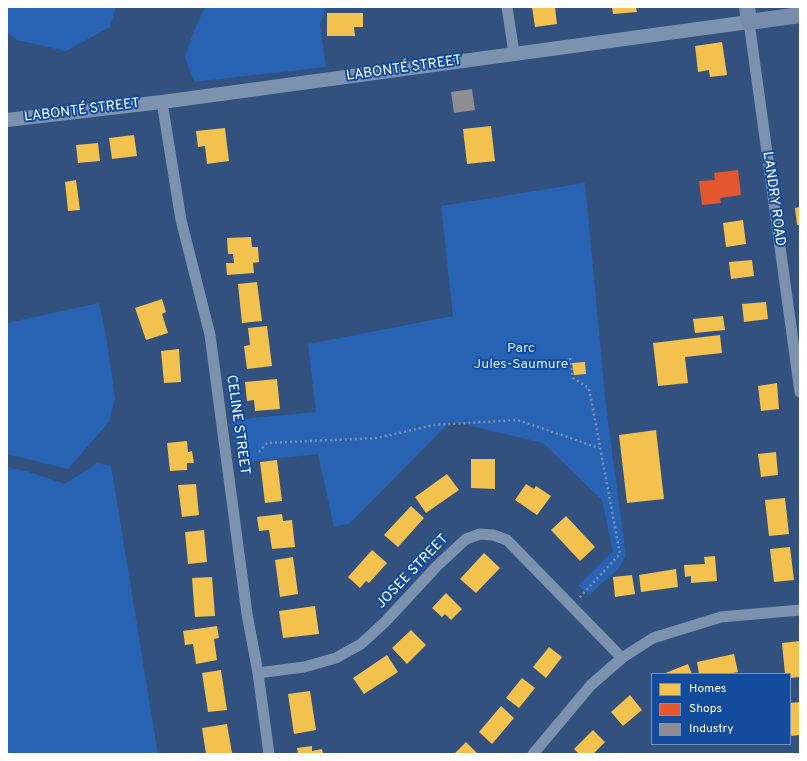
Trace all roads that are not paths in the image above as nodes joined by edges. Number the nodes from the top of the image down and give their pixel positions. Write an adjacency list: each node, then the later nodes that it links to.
1 (507, 7): 4 (street)
2 (748, 14): 3 (main road, LABONTÉ STREET); 4 (street, LABONTÉ STREET); 7 (street, LANDRY ROAD)
3 (800, 15)
4 (514, 53): 5 (street, LABONTÉ STREET)
5 (162, 102): 6 (street, LABONTÉ STREET); 10 (street, CELINE STREET)
6 (7, 120)
7 (800, 392)
8 (800, 610): 9 (street)
9 (622, 658): 10 (street, JOSEE STREET); 12 (street)
10 (258, 673): 11 (street, CELINE STREET)
11 (269, 754)
12 (533, 754)

